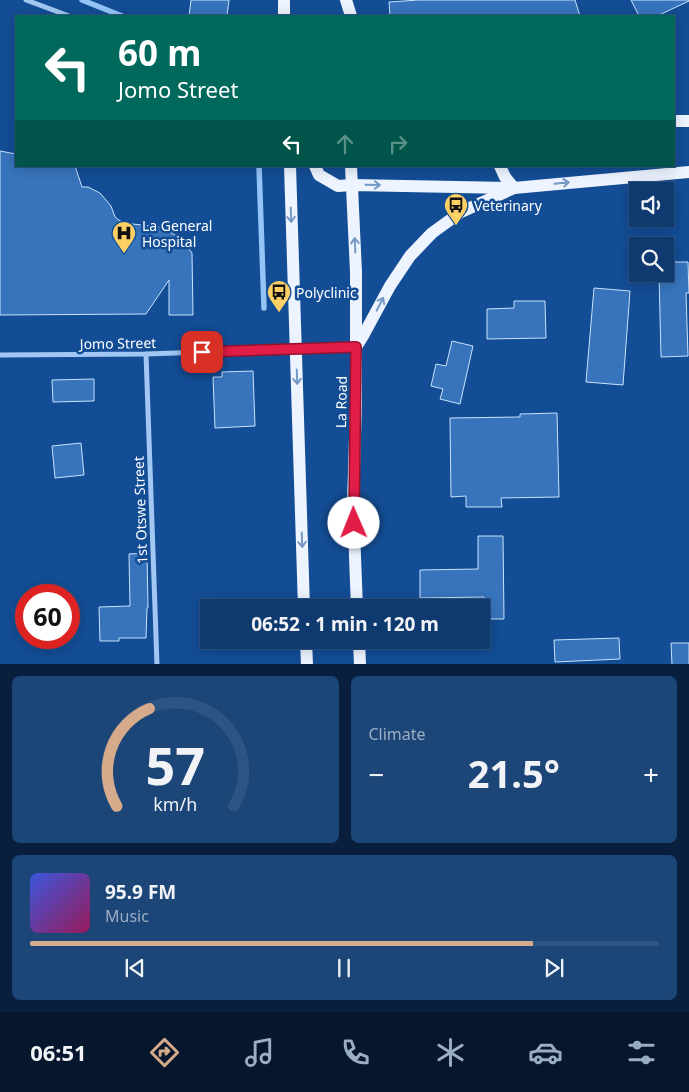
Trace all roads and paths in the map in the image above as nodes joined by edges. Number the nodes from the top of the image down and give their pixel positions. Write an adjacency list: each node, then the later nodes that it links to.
1 (26, 0): 4 (street)
2 (284, 0): 5 (main road)
3 (344, 0): 6 (main road); 7 (main road)
4 (66, 15)
5 (284, 15)
6 (343, 15)
7 (351, 15)
8 (689, 120): 9 (main road)
9 (675, 121)
10 (290, 167): 18 (main road, one-way to 18)
11 (316, 167): 15 (main road)
12 (351, 167): 15 (main road, La Road)
13 (500, 167): 16 (main road)
14 (689, 172): 16 (main road, one-way to 14)
15 (352, 185): 16 (main road, one-way to 16); 17 (main road, La Road, one-way to 15)
16 (514, 188): 17 (main road, one-way to 16)
17 (356, 347): 18 (street, Jomo Street); 22 (main road, La Road)
18 (296, 349): 19 (street, Jomo Street); 21 (main road, one-way to 21)
19 (146, 354): 20 (street, Jomo Street); 25 (street, 1st Otswe Street)
20 (0, 355)
21 (304, 599)
22 (357, 599)
23 (306, 649): 26 (main road)
24 (359, 649): 27 (main road)
25 (157, 664)
26 (307, 664)
27 (360, 664)

